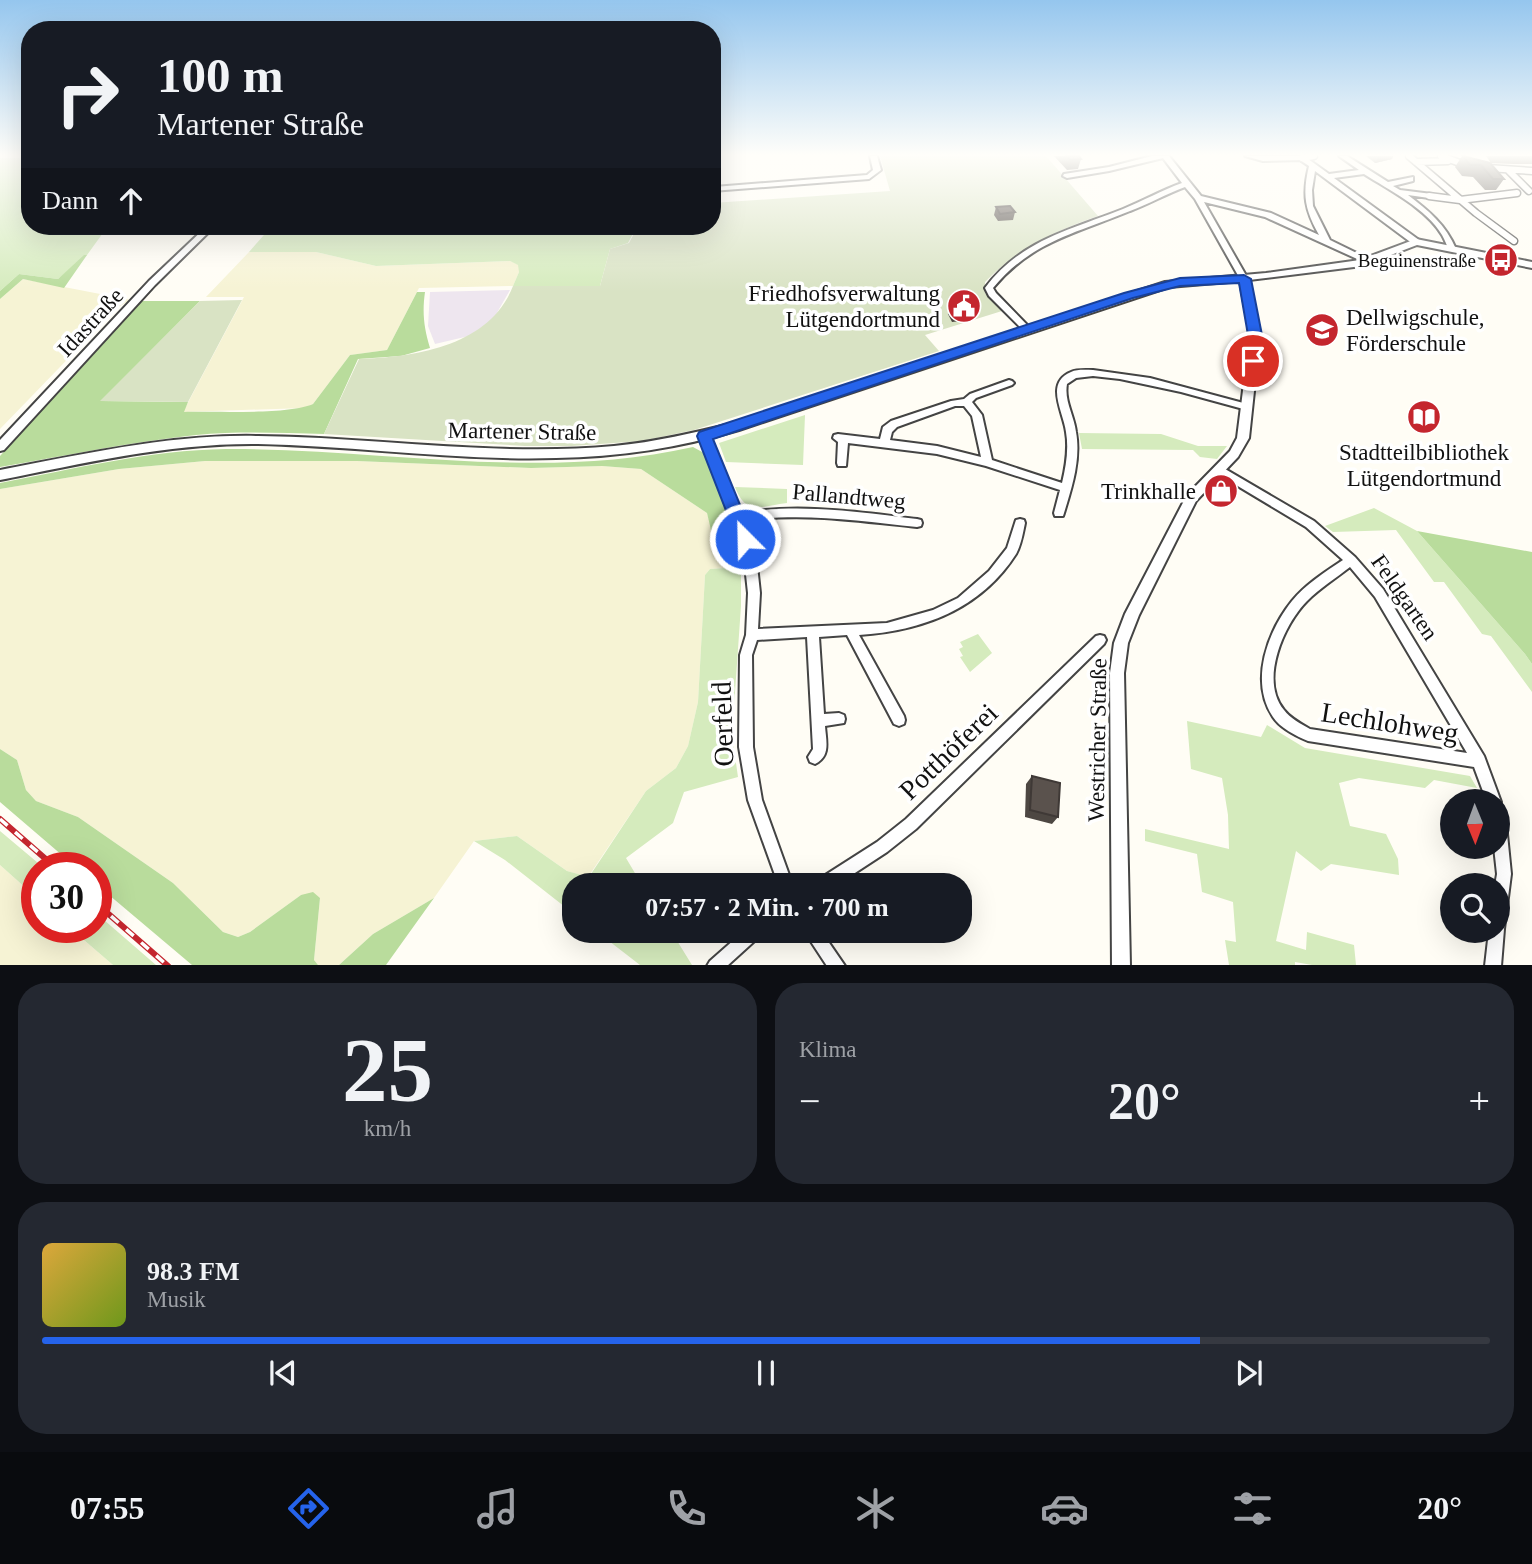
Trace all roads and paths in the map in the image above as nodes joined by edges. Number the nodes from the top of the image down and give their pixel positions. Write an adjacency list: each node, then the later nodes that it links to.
1 (1148, 201): 16 (street)
2 (1200, 201): 15 (street, Westricher Straße)
3 (1210, 201): 10 (street)
4 (1307, 201): 10 (street)
5 (1362, 201): 11 (street)
6 (1409, 201): 12 (street)
7 (1461, 201): 9 (street)
8 (202, 235): 22 (street, Idastraße)
9 (1514, 241)
10 (1327, 242): 13 (street)
11 (1416, 242): 12 (street); 13 (street, Martener Straße)
12 (1452, 249): 14 (street)
13 (1368, 261): 15 (street, Martener Straße)
14 (1532, 265)
15 (1244, 279): 16 (street, Martener Straße); 19 (street, Westricher Straße)
16 (1028, 330): 20 (street, Martener Straße)
17 (1009, 383): 18 (street)
18 (966, 402): 21 (street); 23 (street)
19 (1247, 407): 25 (street, Westricher Straße); 27 (street)
20 (705, 436): 26 (street, Martener Straße); 29 (street)
21 (884, 443): 23 (street); 24 (street)
22 (0, 447)
23 (988, 462): 27 (street)
24 (842, 463)
25 (1220, 470): 34 (street, Feldgarten); 52 (street, Westricher Straße)
26 (0, 475)
27 (1066, 488): 28 (street)
28 (1059, 513)
29 (737, 518): 30 (street, Pallandtweg); 32 (street)
30 (917, 523)
31 (1020, 523): 35 (street)
32 (745, 539)
33 (750, 556): 37 (street, Oerfeld)
34 (1351, 560): 43 (street, Feldgarten); 43 (street, Lechlohweg)
35 (850, 629): 36 (street); 41 (street)
36 (813, 631): 37 (street); 40 (street)
37 (752, 635): 45 (street, Oerfeld)
38 (1100, 640): 46 (street, Potthöferei)
39 (839, 719): 40 (street)
40 (818, 720): 42 (street)
41 (899, 720)
42 (815, 757)
43 (1479, 761): 44 (street, Feldgarten)
44 (1489, 789)
45 (781, 873)
46 (841, 873)
47 (741, 943): 50 (street)
48 (821, 943): 51 (street)
49 (1496, 943): 53 (street)
50 (715, 965)
51 (838, 965)
52 (1121, 965)
53 (1493, 965)

